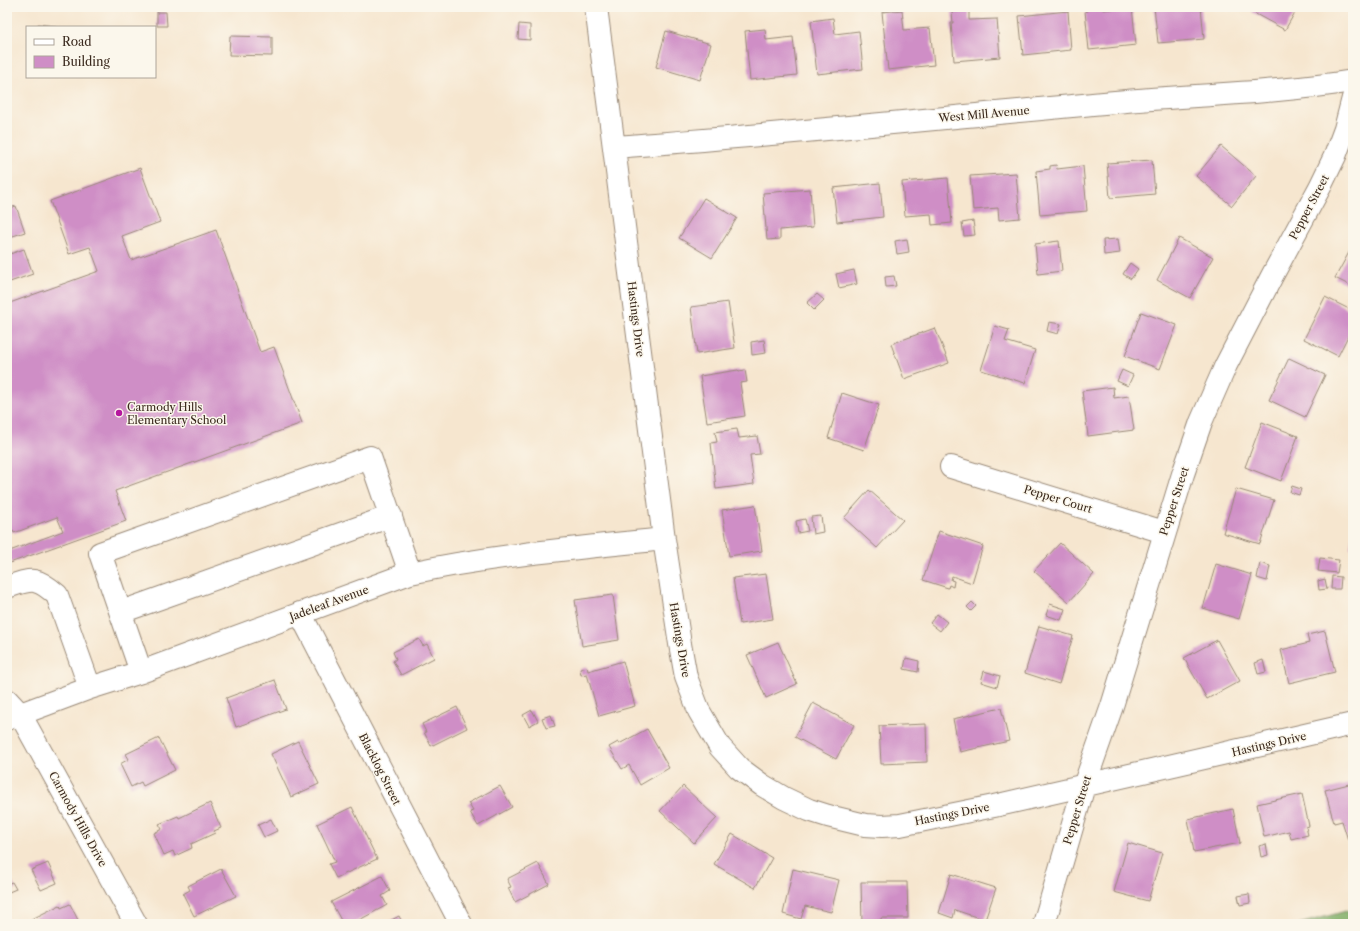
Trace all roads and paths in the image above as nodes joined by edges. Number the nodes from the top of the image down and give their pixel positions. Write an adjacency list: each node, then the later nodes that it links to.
1 (596, 7): 4 (street, Hastings Drive)
2 (1353, 81): 4 (street, West Mill Avenue)
3 (1353, 98): 7 (street, Pepper Street)
4 (614, 147): 8 (street, Hastings Drive)
5 (951, 467): 7 (street, Pepper Court)
6 (391, 516): 9 (street); 11 (street); 11 (street)
7 (1164, 532): 17 (street, Pepper Street)
8 (664, 539): 9 (street, Jadeleaf Avenue); 17 (street, Hastings Drive)
9 (410, 573): 12 (street, Jadeleaf Avenue)
10 (7, 587): 14 (street)
11 (121, 612): 13 (street)
12 (300, 613): 13 (street, Jadeleaf Avenue); 19 (street, Blacklog Street)
13 (141, 672): 14 (street, Jadeleaf Avenue)
14 (90, 688): 15 (street, Jadeleaf Avenue)
15 (11, 711): 18 (street, Carmody Hills Drive)
16 (1353, 724): 17 (street, Hastings Drive)
17 (1084, 786): 20 (street, Pepper Street)
18 (136, 924)
19 (461, 924)
20 (1044, 924)

